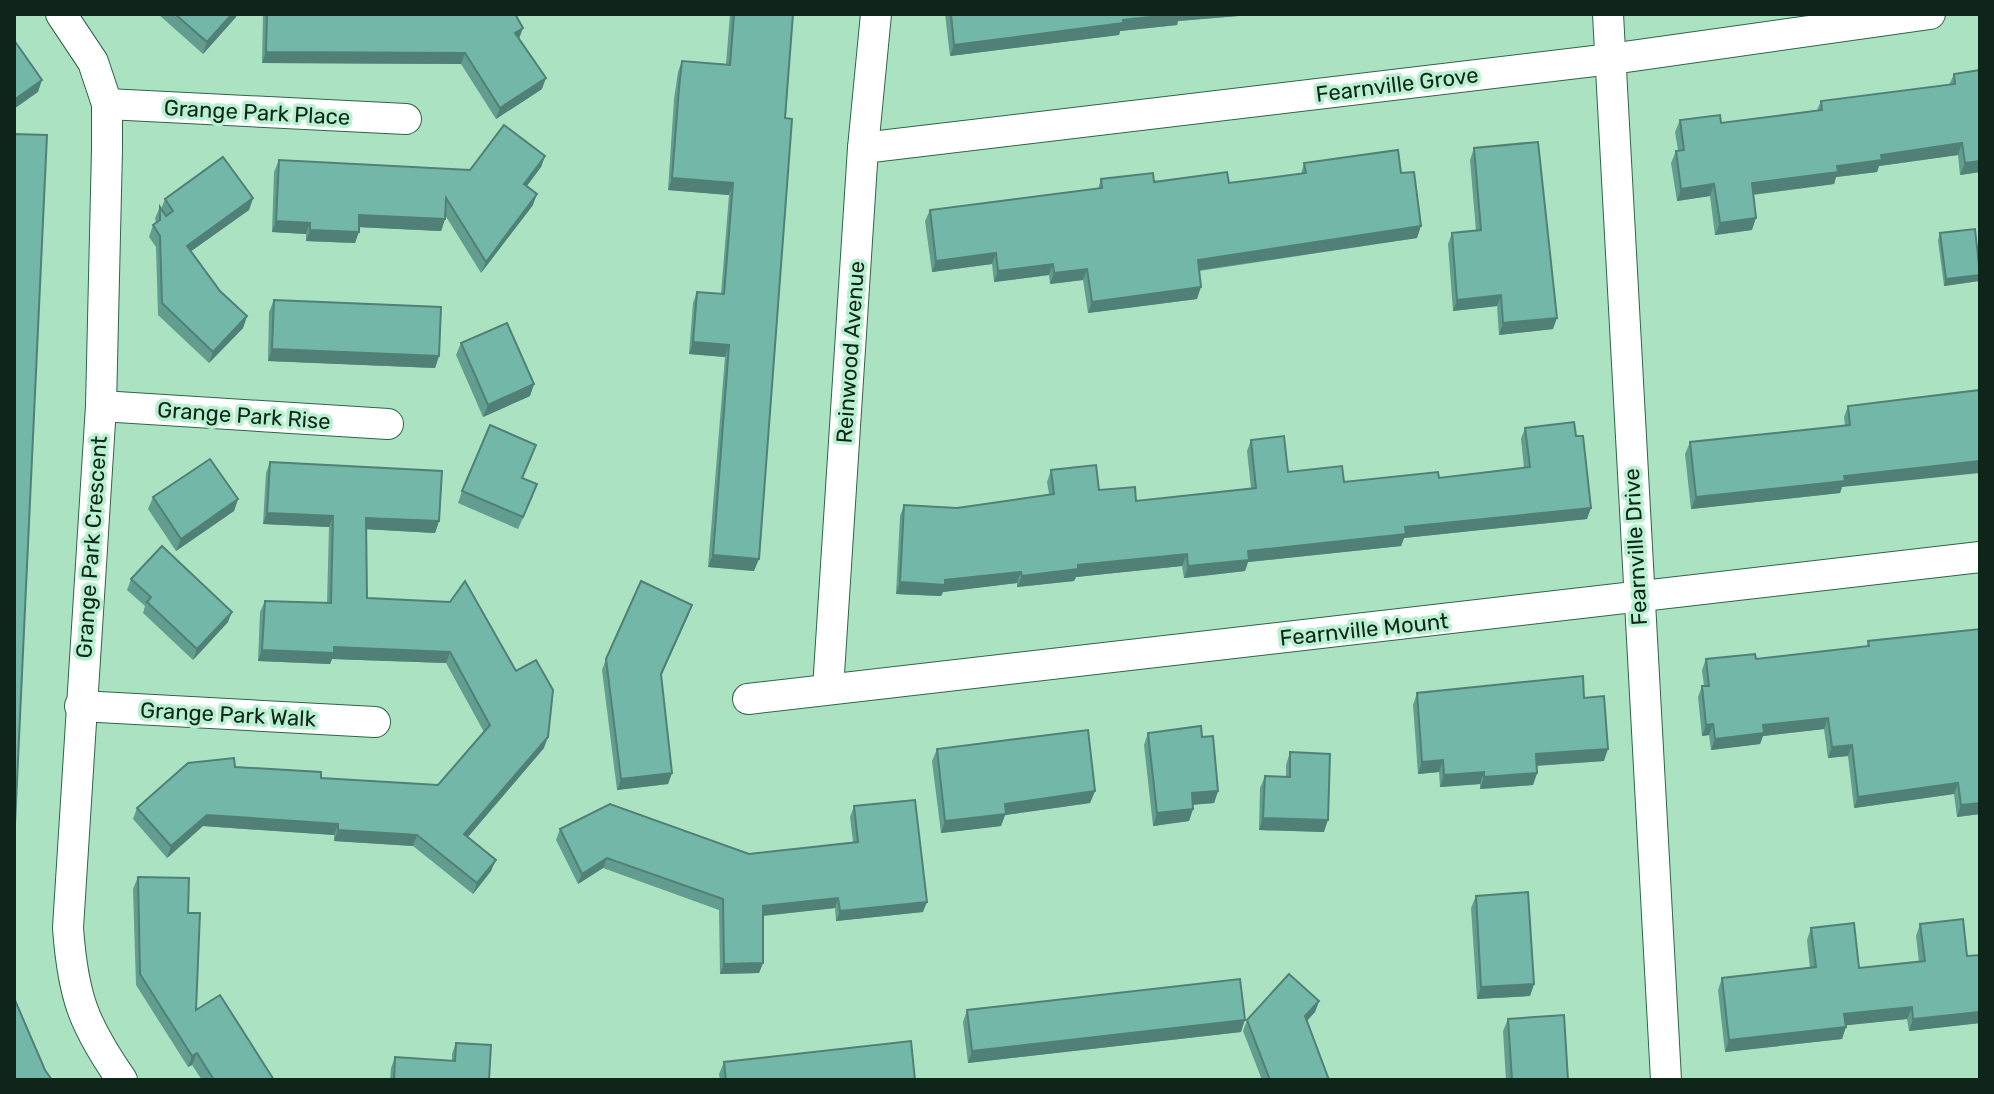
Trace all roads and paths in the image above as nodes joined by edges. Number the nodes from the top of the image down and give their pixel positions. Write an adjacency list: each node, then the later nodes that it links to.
1 (61, 14): 6 (street, Grange Park Crescent)
2 (876, 14): 8 (street, Reinwood Avenue)
3 (1608, 14): 5 (street, Fearnville Drive)
4 (1930, 14): 5 (street, Fearnville Grove)
5 (1611, 59): 8 (street, Fearnville Grove); 12 (street, Fearnville Drive)
6 (107, 104): 7 (street, Grange Park Place); 9 (street, Grange Park Crescent)
7 (406, 119)
8 (863, 148): 13 (street, Reinwood Avenue)
9 (101, 406): 10 (street, Grange Park Rise); 15 (street, Grange Park Crescent)
10 (388, 424)
11 (1980, 557): 12 (street, Fearnville Mount)
12 (1638, 598): 13 (street, Fearnville Mount); 18 (street, Fearnville Drive)
13 (828, 689): 14 (street, Fearnville Mount)
14 (748, 699)
15 (80, 706): 16 (street, Grange Park Walk); 17 (street, Grange Park Crescent)
16 (375, 722)
17 (122, 1080)
18 (1666, 1080)

